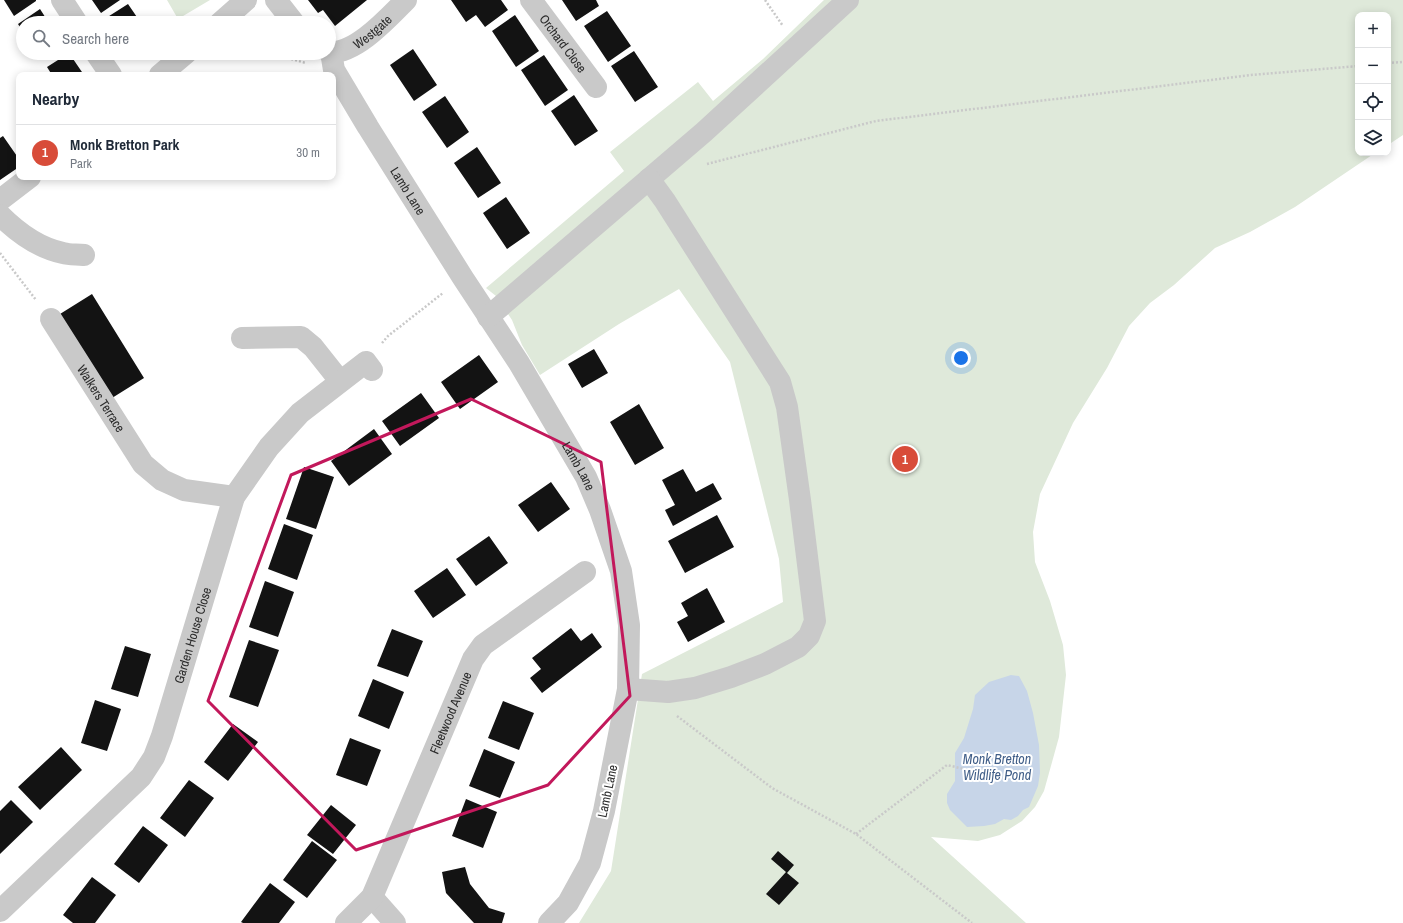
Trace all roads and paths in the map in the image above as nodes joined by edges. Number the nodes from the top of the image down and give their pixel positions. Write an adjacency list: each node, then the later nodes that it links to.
1 (62, 0): 8 (street)
2 (246, 0): 9 (street)
3 (276, 0): 10 (street)
4 (406, 0): 12 (street, Westgate)
5 (531, 0): 21 (street, Orchard Close)
6 (765, 0): 11 (path)
7 (848, 0): 11 (street)
8 (72, 16)
9 (228, 16)
10 (289, 16)
11 (797, 46): 23 (street)
12 (336, 55)
13 (100, 60): 19 (street)
14 (178, 60): 20 (street)
15 (332, 60): 29 (street, Lamb Lane)
16 (1403, 62): 17 (path)
17 (1391, 64)
18 (1355, 66): 22 (path)
19 (108, 72)
20 (164, 72)
21 (596, 87)
22 (702, 166)
23 (649, 179): 30 (street); 37 (street)
24 (26, 180): 25 (street)
25 (0, 200)
26 (0, 215): 28 (street)
27 (0, 253): 31 (path)
28 (84, 255)
29 (462, 278): 30 (street, Lamb Lane); 33 (path)
30 (488, 317): 37 (street, Lamb Lane)
31 (51, 319): 35 (street, Walkers Terrace)
32 (242, 338): 34 (street)
33 (369, 366): 34 (street, Garden House Close)
34 (340, 381): 35 (street, Garden House Close)
35 (234, 497): 42 (street, Garden House Close)
36 (586, 572): 41 (street, Fleetwood Avenue)
37 (628, 689): 45 (street, Lamb Lane)
38 (676, 716): 40 (path)
39 (964, 769): 40 (path)
40 (856, 834): 46 (path)
41 (372, 897): 43 (street, Fleetwood Avenue); 44 (street)
42 (0, 912)
43 (346, 923)
44 (395, 923)
45 (549, 923)
46 (972, 923)

